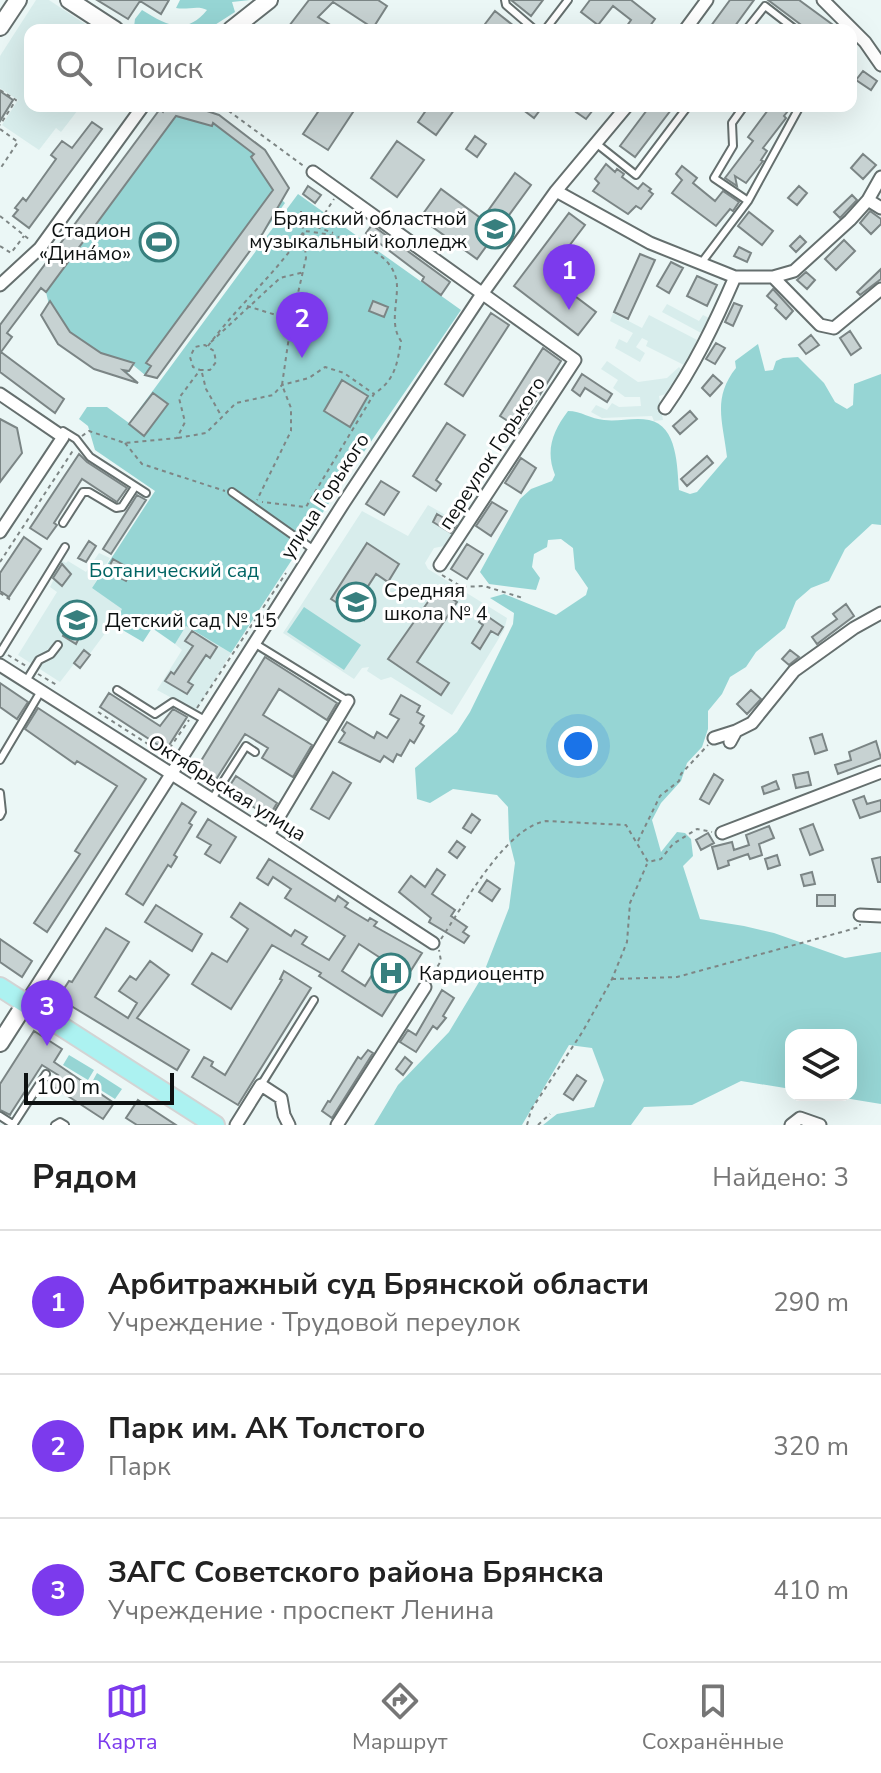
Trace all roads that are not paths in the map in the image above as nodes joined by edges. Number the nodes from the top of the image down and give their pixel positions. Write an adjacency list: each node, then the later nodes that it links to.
1 (18, 0): 16 (main road)
2 (69, 0): 8 (main road)
3 (505, 0): 10 (lane)
4 (568, 0): 11 (lane)
5 (707, 0): 12 (street)
6 (823, 0): 15 (street)
7 (263, 2): 9 (main road)
8 (106, 24)
9 (238, 24)
10 (528, 24)
11 (550, 24)
12 (689, 24)
13 (751, 24): 14 (lane)
14 (788, 24)
15 (844, 24)
16 (0, 27)
17 (857, 39): 18 (street)
18 (881, 65)
19 (139, 112): 34 (street)
20 (622, 112): 24 (street, улица Горького)
21 (683, 112): 24 (lane)
22 (740, 112): 29 (lane)
23 (796, 112): 29 (lane)
24 (597, 144): 27 (street, улица Горького)
25 (313, 172): 36 (street)
26 (881, 177): 28 (street)
27 (556, 191): 31 (street); 36 (street, улица Горького)
28 (868, 200): 30 (street); 33 (street)
29 (748, 201): 31 (lane)
30 (881, 208)
31 (701, 263): 32 (street)
32 (735, 277): 33 (street); 38 (street)
33 (773, 277): 35 (street)
34 (0, 285)
35 (881, 289)
36 (482, 294): 46 (street, улица Горького); 47 (street, переулок Горького)
37 (0, 394): 39 (street)
38 (665, 408)
39 (44, 424): 40 (lane); 44 (street)
40 (135, 487): 42 (lane); 43 (lane)
41 (232, 492): 46 (lane)
42 (146, 493)
43 (63, 523)
44 (0, 532)
45 (65, 547): 51 (lane)
46 (314, 550): 49 (street, улица Горького)
47 (440, 565)
48 (881, 613): 58 (street)
49 (254, 643): 56 (lane); 57 (street, улица Горького)
50 (58, 645): 53 (lane)
51 (0, 653)
52 (0, 665): 53 (street, Октябрьская улица)
53 (26, 681): 55 (street, Октябрьская улица)
54 (117, 690): 57 (lane)
55 (41, 691): 60 (lane); 62 (street, Октябрьская улица)
56 (348, 701): 67 (street)
57 (199, 717): 62 (street, улица Горького)
58 (714, 738)
59 (255, 752): 64 (lane)
60 (0, 760)
61 (881, 772): 66 (street)
62 (170, 773): 64 (street, Октябрьская улица); 74 (street, улица Горького)
63 (0, 793): 65 (lane)
64 (212, 799): 67 (street, Октябрьская улица)
65 (0, 816)
66 (722, 833)
67 (268, 835): 70 (street, Октябрьская улица)
68 (881, 916): 69 (street)
69 (860, 921)
70 (433, 943)
71 (0, 987): 74 (main road)
72 (425, 987): 85 (street)
73 (314, 1000): 77 (lane)
74 (25, 1004): 75 (main road, улица Горького); 82 (main road)
75 (0, 1043)
76 (46, 1074): 79 (lane)
77 (261, 1085): 83 (street); 84 (street)
78 (0, 1116): 79 (lane)
79 (14, 1125)
80 (55, 1125): 81 (lane)
81 (65, 1125)
82 (215, 1125)
83 (236, 1125)
84 (289, 1125)
85 (337, 1125)
86 (791, 1125): 87 (street)
87 (820, 1125)

